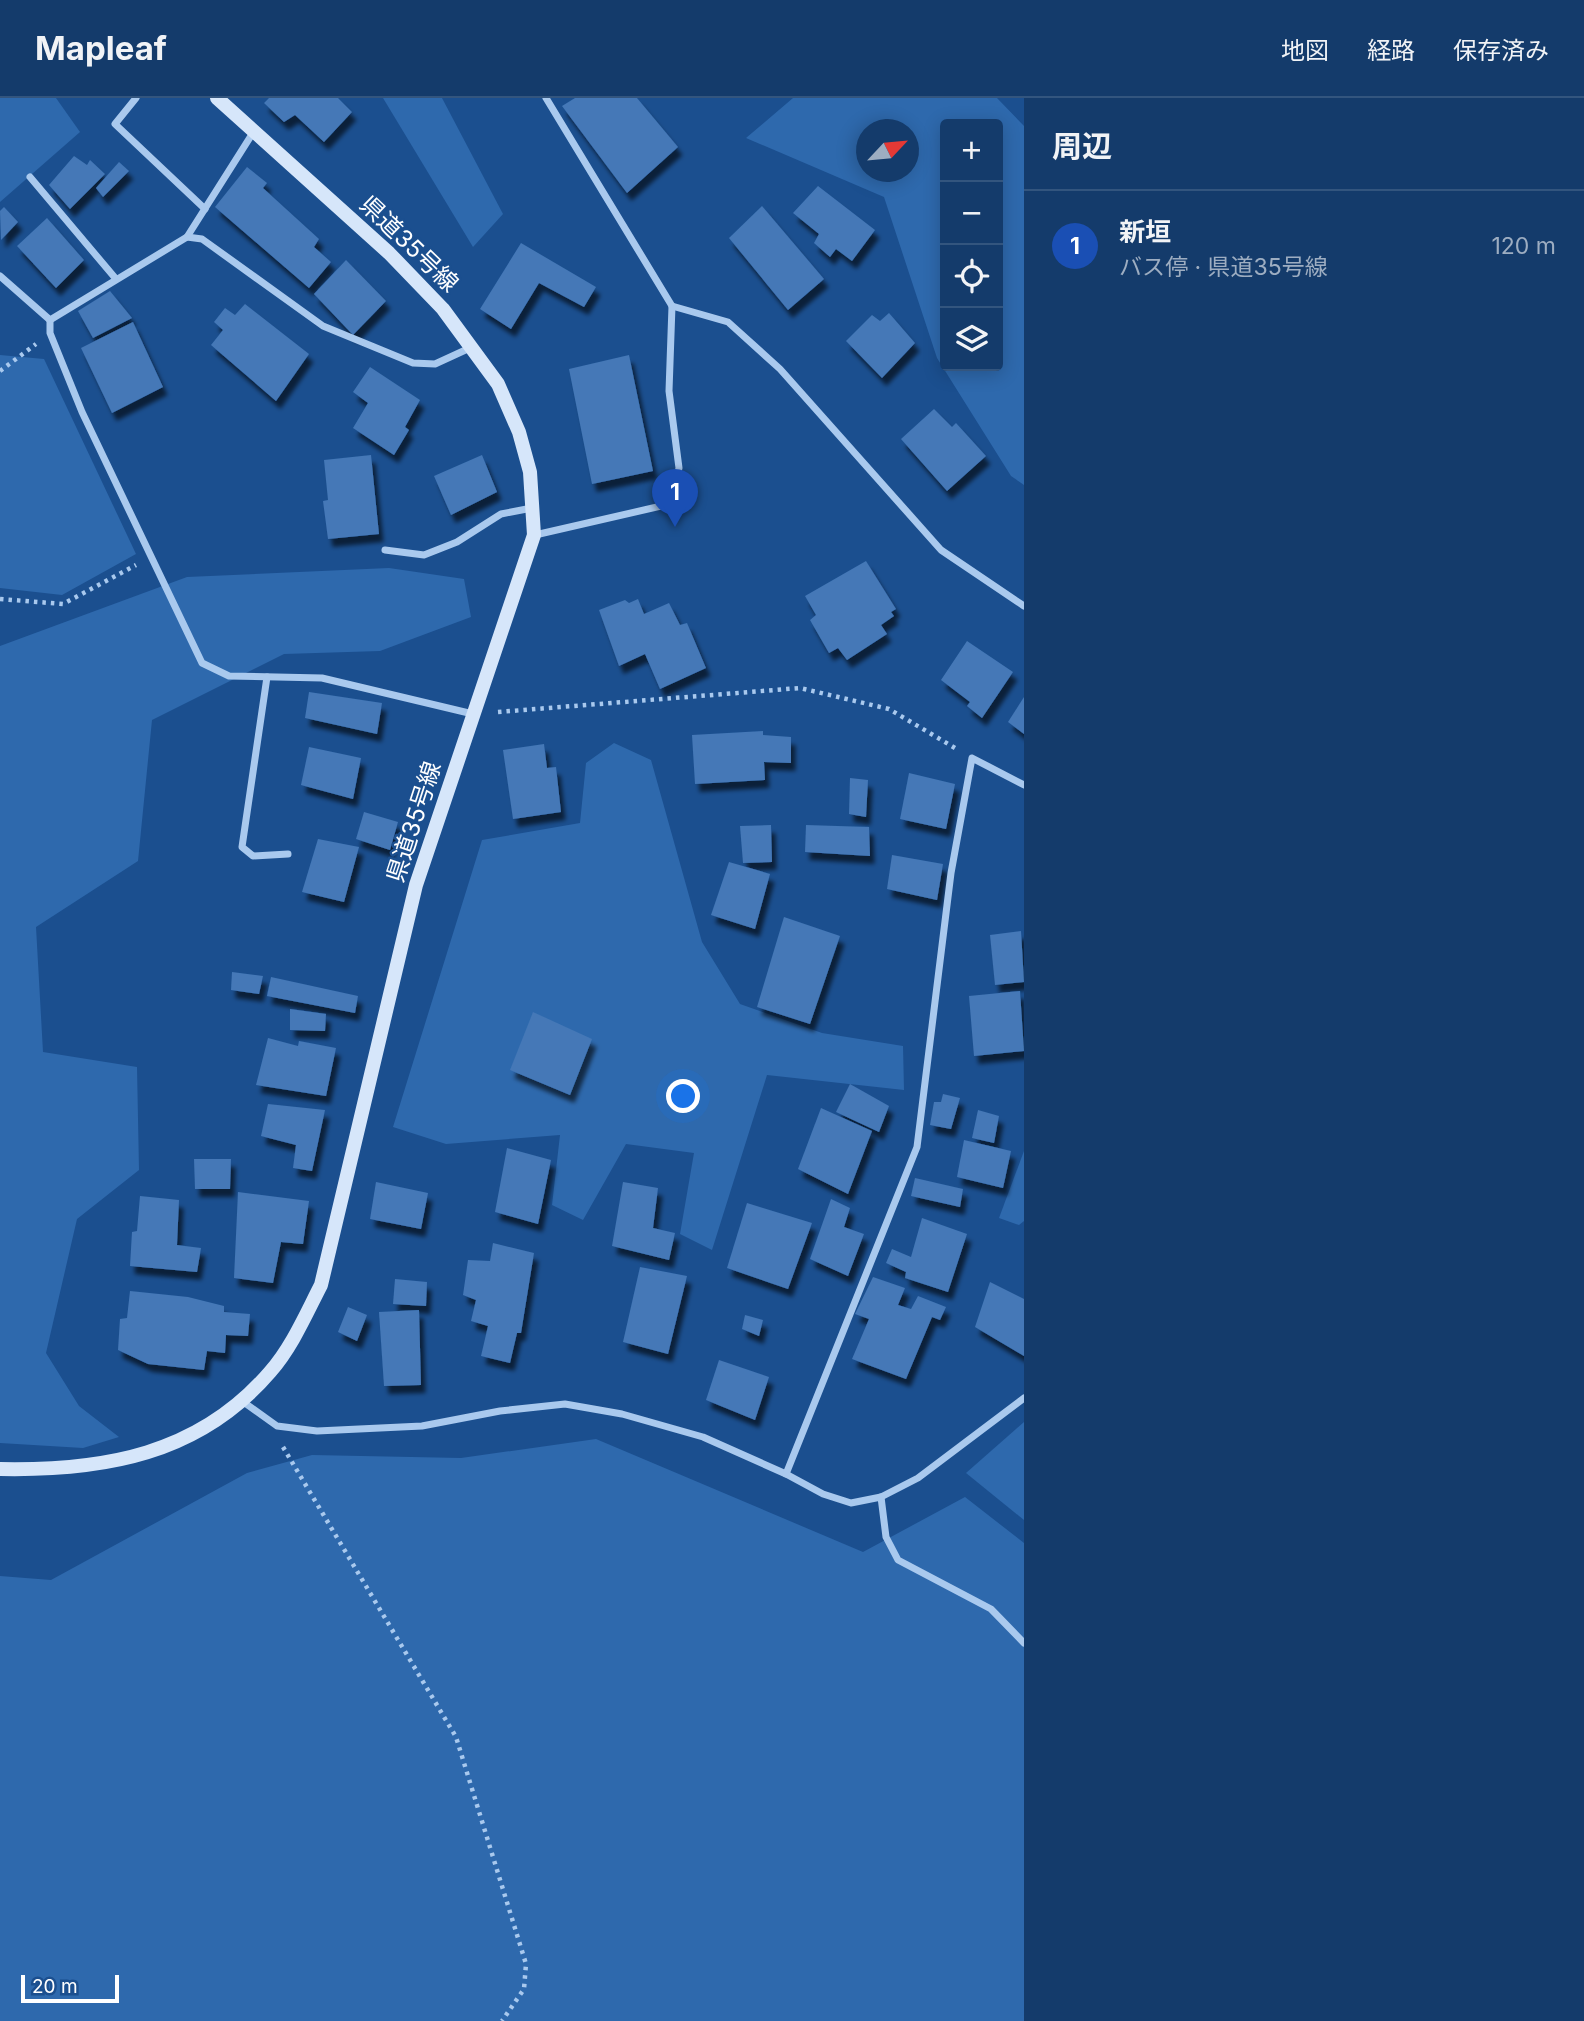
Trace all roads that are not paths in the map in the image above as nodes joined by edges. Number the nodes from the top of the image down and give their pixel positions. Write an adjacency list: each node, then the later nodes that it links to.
1 (136, 98): 6 (street)
2 (217, 98): 4 (main road, 県道35号線)
3 (546, 98): 10 (street)
4 (254, 131): 6 (street); 12 (main road, 県道35号線)
5 (30, 177): 9 (street)
6 (205, 209): 7 (street)
7 (187, 237): 9 (street); 12 (street)
8 (0, 276): 11 (street)
9 (116, 279): 11 (street)
10 (672, 306): 14 (street); 16 (street)
11 (50, 320): 17 (street)
12 (472, 347): 13 (main road, 県道35号線)
13 (532, 508): 14 (main road, 県道35号線); 15 (street)
14 (534, 535): 18 (main road, 県道35号線)
15 (385, 550)
16 (1024, 606)
17 (267, 677): 18 (street); 20 (street)
18 (473, 714): 22 (main road, 県道35号線)
19 (1024, 785): 24 (street)
20 (288, 854)
21 (1024, 1398): 25 (street)
22 (240, 1400): 23 (main road, 県道35号線); 24 (street)
23 (0, 1469)
24 (786, 1474): 25 (street)
25 (881, 1497): 26 (street)
26 (1024, 1643)

